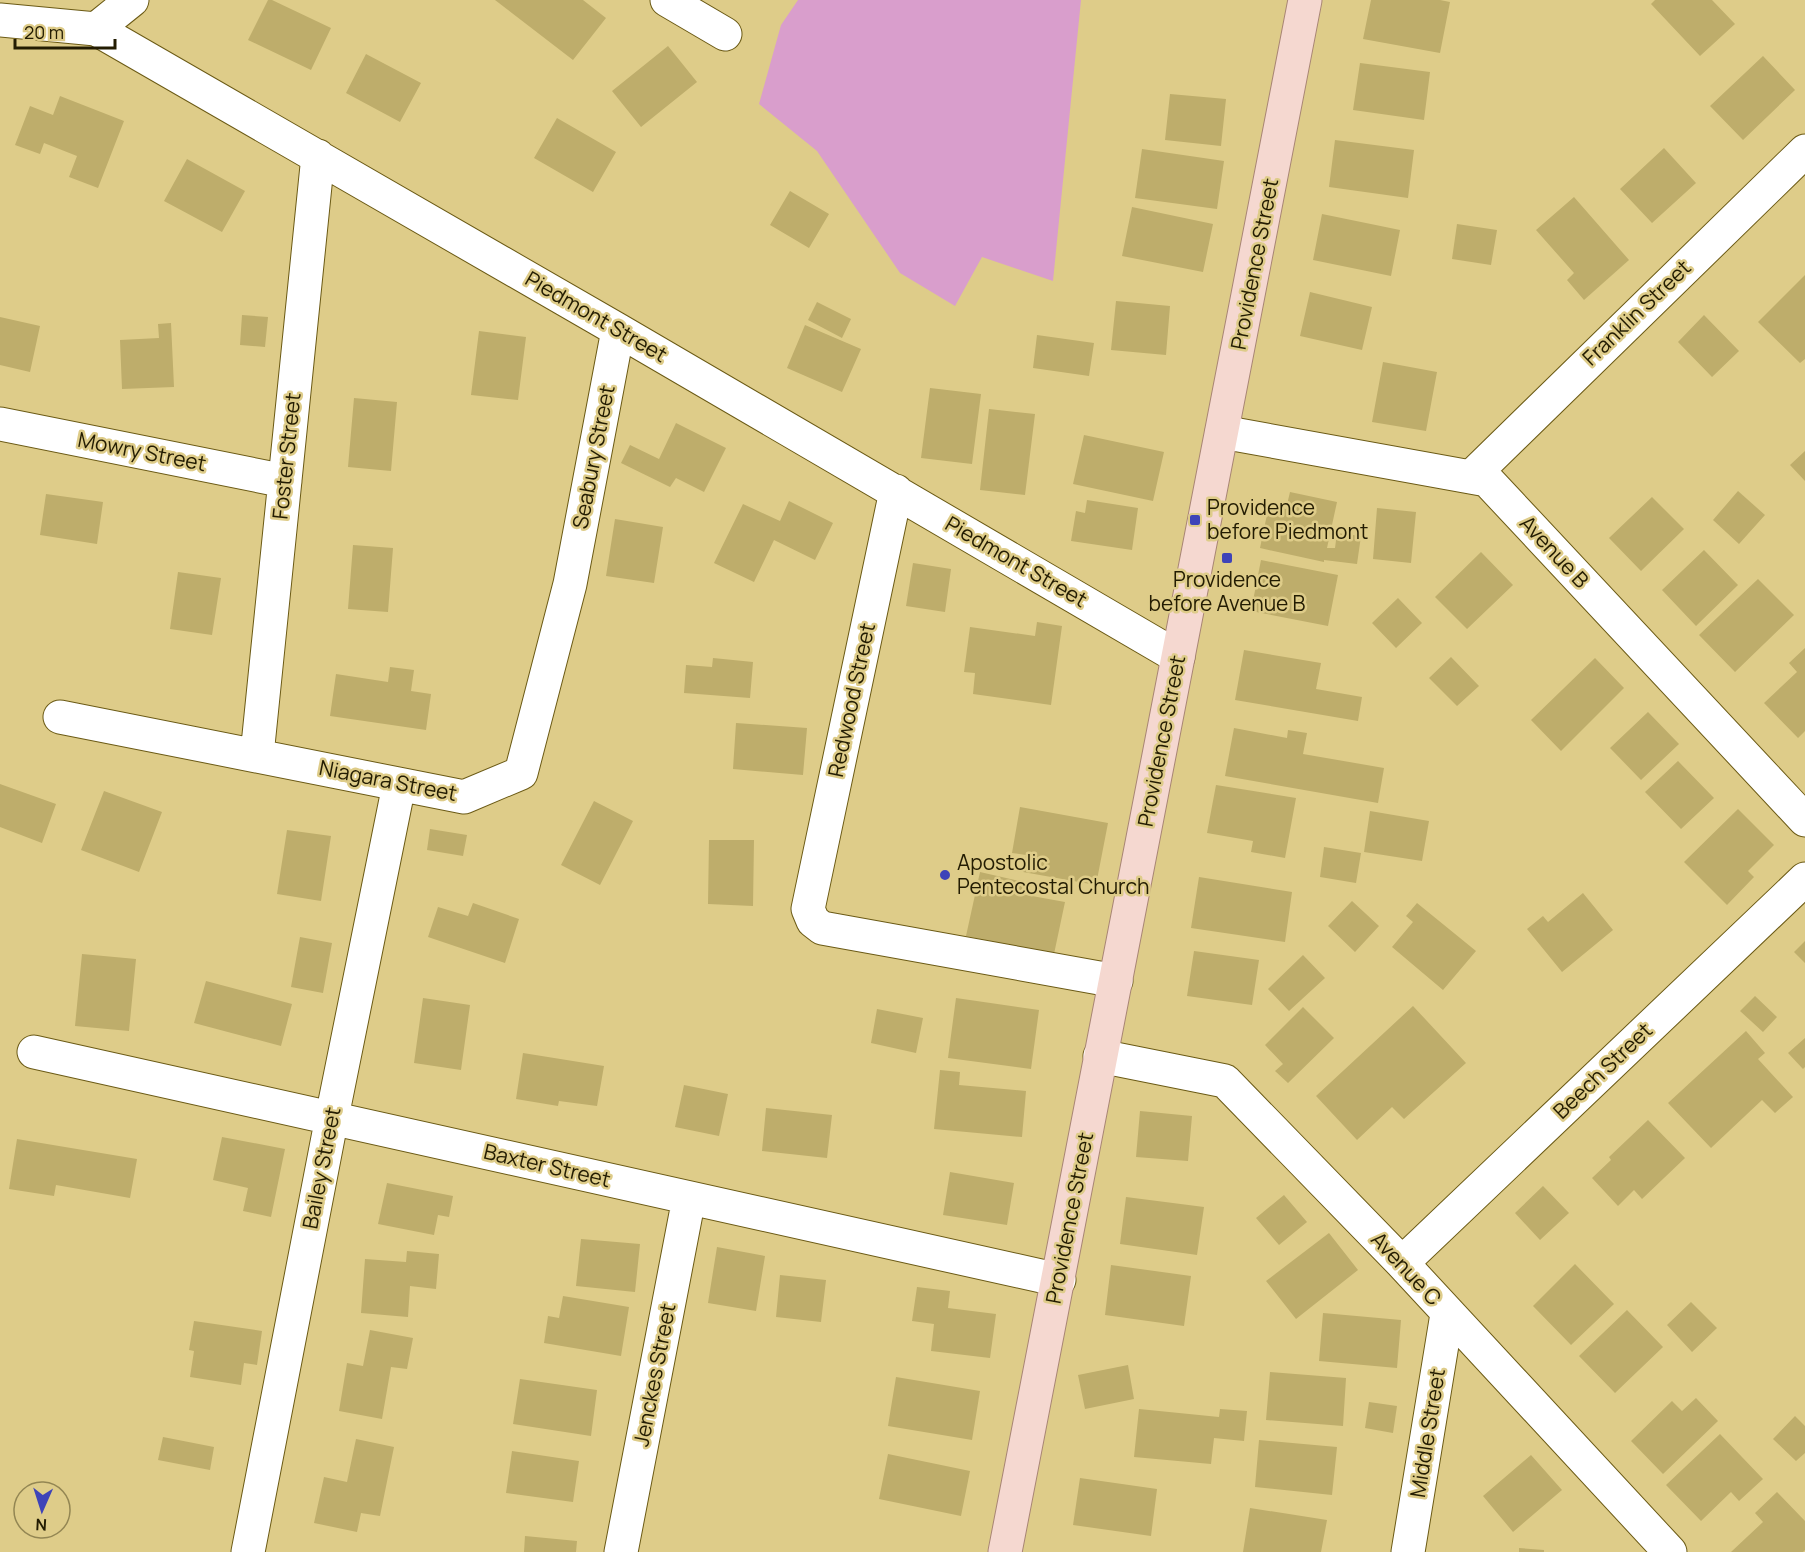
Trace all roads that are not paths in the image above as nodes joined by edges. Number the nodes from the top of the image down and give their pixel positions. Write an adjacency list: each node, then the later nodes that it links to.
1 (132, 0): 5 (street)
2 (667, 0): 6 (street)
3 (1305, 0): 11 (main road, Providence Street)
4 (0, 20): 5 (street, Piedmont Street)
5 (96, 29): 8 (street, Piedmont Street)
6 (725, 34)
7 (1805, 151): 12 (street, Franklin Street)
8 (318, 156): 9 (street, Piedmont Street); 13 (street, Foster Street)
9 (618, 330): 14 (street, Piedmont Street); 15 (street, Seabury Street)
10 (0, 424): 13 (street, Mowry Street)
11 (1222, 432): 12 (street, Avenue B); 16 (main road, Providence Street)
12 (1471, 477): 20 (street, Avenue B)
13 (285, 481): 18 (street, Foster Street)
14 (896, 491): 16 (street, Piedmont Street); 22 (street, Redwood Street)
15 (570, 584): 19 (street, Niagara Street)
16 (1178, 657): 22 (main road, Providence Street)
17 (60, 717): 18 (street, Niagara Street)
18 (257, 755): 19 (street, Niagara Street)
19 (399, 785): 25 (street, Bailey Street)
20 (1805, 820)
21 (1805, 879): 27 (street, Beech Street)
22 (1116, 981): 24 (main road, Providence Street)
23 (34, 1052): 25 (street, Baxter Street)
24 (1100, 1056): 27 (street, Avenue C); 28 (main road, Providence Street)
25 (332, 1117): 26 (street, Baxter Street); 30 (street, Bailey Street)
26 (689, 1198): 28 (street, Baxter Street); 31 (street, Jenckes Street)
27 (1402, 1263): 29 (street, Avenue C)
28 (1059, 1280): 32 (main road, Providence Street)
29 (1447, 1314): 33 (street, Middle Street); 34 (street, Avenue C)
30 (248, 1552)
31 (621, 1552)
32 (1005, 1552)
33 (1408, 1552)
34 (1670, 1552)

